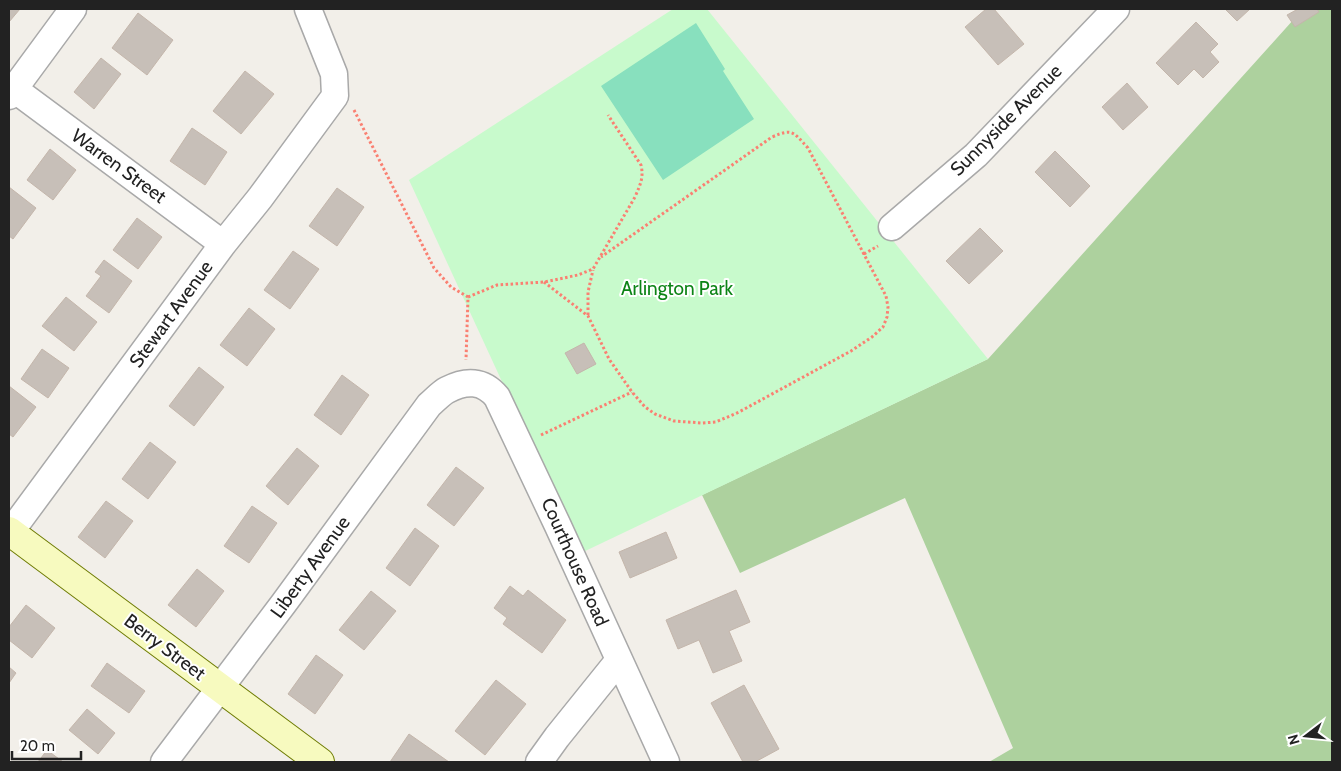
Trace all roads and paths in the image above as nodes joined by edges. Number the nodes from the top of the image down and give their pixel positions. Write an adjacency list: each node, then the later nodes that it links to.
1 (73, 9): 4 (street)
2 (308, 9): 5 (street)
3 (1116, 9): 7 (street, Sunnyside Avenue)
4 (11, 92): 8 (street, Warren Street)
5 (335, 96): 8 (street, Stewart Avenue); 12 (path)
6 (608, 115): 9 (path)
7 (892, 227)
8 (223, 244): 17 (street, Stewart Avenue)
9 (601, 257): 10 (path); 15 (path)
10 (594, 269): 11 (path); 13 (path)
11 (544, 282): 12 (path); 13 (path)
12 (468, 297): 14 (path)
13 (588, 316): 15 (path)
14 (466, 384): 16 (street, Courthouse Road); 19 (street, Liberty Avenue)
15 (632, 392): 16 (path)
16 (520, 445): 18 (street, Courthouse Road)
17 (9, 532): 19 (street, Berry Street)
18 (619, 660): 22 (street); 23 (street, Courthouse Road)
19 (220, 688): 20 (street, Liberty Avenue); 21 (street, Berry Street)
20 (164, 762)
21 (320, 762)
22 (539, 762)
23 (666, 762)

